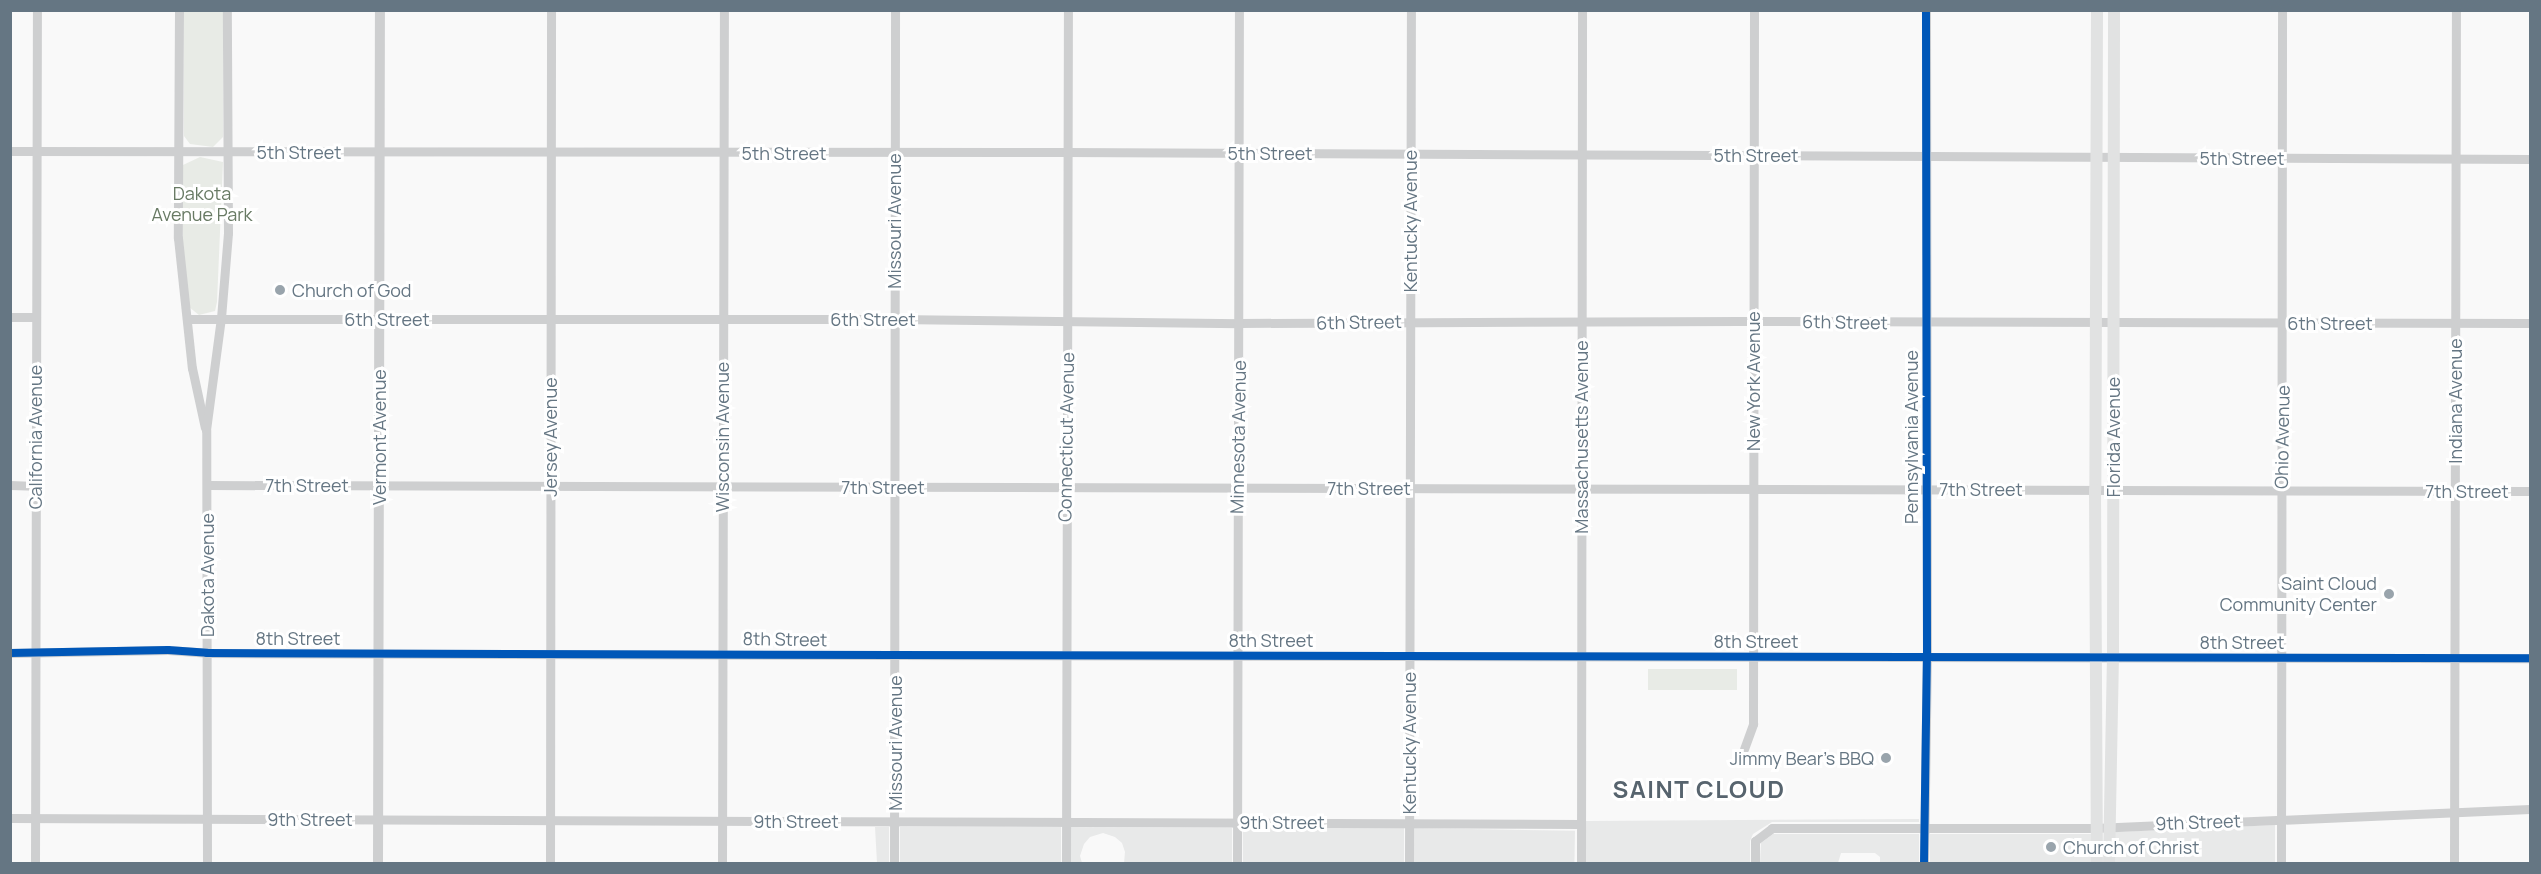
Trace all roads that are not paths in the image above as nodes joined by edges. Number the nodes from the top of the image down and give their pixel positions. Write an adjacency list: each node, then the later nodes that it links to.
1 (37, 10): 20 (street, California Avenue)
2 (179, 10): 21 (street, Dakota Avenue)
3 (227, 10): 22 (street, Dakota Avenue)
4 (380, 10): 23 (street, Vermont Avenue)
5 (551, 10): 18 (street, Jersey Avenue)
6 (724, 10): 25 (street, Wisconsin Avenue)
7 (895, 10): 26 (street, Missouri Avenue)
8 (1068, 10): 24 (street, Connecticut Avenue)
9 (1239, 10): 27 (street, Minnesota Avenue)
10 (1411, 10): 28 (street, Kentucky Avenue)
11 (1582, 10): 29 (street, Massachusetts Avenue)
12 (1754, 10): 30 (street, New York Avenue)
13 (1926, 10): 31 (street, Pennsylvania Avenue)
14 (2097, 10): 32 (main road, Florida Avenue)
15 (2114, 10): 33 (main road, Florida Avenue)
16 (2282, 10): 34 (street, Ohio Avenue)
17 (2456, 10): 35 (street, Indiana Avenue)
18 (550, 150): 23 (street, 5th Street); 25 (street, 5th Street); 42 (street, Jersey Avenue)
19 (10, 151): 20 (street, 5th Street)
20 (36, 151): 21 (street, 5th Street); 38 (street, California Avenue)
21 (179, 151): 22 (street, 5th Street); 40 (street, Dakota Avenue)
22 (227, 152): 23 (street, 5th Street); 39 (street, Dakota Avenue)
23 (380, 152): 41 (street, Vermont Avenue)
24 (1066, 152): 26 (street, 5th Street); 27 (street, 5th Street); 45 (street, Connecticut Avenue)
25 (723, 153): 26 (street, 5th Street); 43 (street, Wisconsin Avenue)
26 (894, 153): 44 (street, Missouri Avenue)
27 (1238, 153): 28 (street, 5th Street); 49 (street, Minnesota Avenue)
28 (1411, 154): 29 (street, 5th Street); 47 (street, Kentucky Avenue)
29 (1581, 154): 30 (street, 5th Street); 48 (street, Massachusetts Avenue)
30 (1754, 154): 31 (street, 5th Street); 46 (street, New York Avenue)
31 (1926, 156): 32 (street, 5th Street); 50 (street, Pennsylvania Avenue)
32 (2097, 158): 33 (street, 5th Street); 54 (main road, Florida Avenue)
33 (2114, 158): 34 (street, 5th Street); 51 (main road, Florida Avenue)
34 (2283, 158): 35 (street, 5th Street); 55 (street, Ohio Avenue)
35 (2456, 159): 36 (street, 5th Street); 52 (street, Indiana Avenue)
36 (2530, 159)
37 (10, 317): 38 (street)
38 (36, 317): 61 (street, California Avenue)
39 (221, 318): 40 (street, 6th Street); 41 (street, 6th Street); 56 (street, Dakota Avenue)
40 (187, 319): 56 (street, Dakota Avenue)
41 (378, 319): 42 (street, 6th Street); 59 (street, Vermont Avenue)
42 (550, 319): 43 (street, 6th Street); 62 (street, Jersey Avenue)
43 (722, 319): 44 (street, 6th Street); 60 (street, Wisconsin Avenue)
44 (894, 320): 45 (street, 6th Street); 63 (street, Missouri Avenue)
45 (1067, 320): 49 (street, 6th Street); 64 (street, Connecticut Avenue)
46 (1754, 321): 48 (street, 6th Street); 50 (street, 6th Street); 68 (street, New York Avenue)
47 (1410, 322): 48 (street, 6th Street); 49 (street, 6th Street); 66 (street, Kentucky Avenue)
48 (1582, 322): 67 (street, Massachusetts Avenue)
49 (1240, 323): 65 (street, Minnesota Avenue)
50 (1926, 323): 54 (street, 6th Street); 69 (street, Pennsylvania Avenue)
51 (2113, 323): 54 (street, 6th Street); 55 (street, 6th Street); 70 (main road, Florida Avenue)
52 (2456, 323): 53 (street, 6th Street); 55 (street, 6th Street); 73 (street, Indiana Avenue)
53 (2530, 323)
54 (2097, 324): 71 (main road, Florida Avenue)
55 (2283, 324): 72 (street, Ohio Avenue)
56 (206, 430): 58 (street, Dakota Avenue)
57 (10, 485): 61 (street)
58 (207, 485): 59 (street, 7th Street); 77 (street, Dakota Avenue)
59 (379, 485): 62 (street, 7th Street); 78 (street, Vermont Avenue)
60 (723, 485): 62 (street, 7th Street); 63 (street, 7th Street); 80 (street, Wisconsin Avenue)
61 (35, 486): 76 (street, California Avenue)
62 (551, 486): 79 (street, Jersey Avenue)
63 (895, 487): 64 (street, 7th Street); 82 (street, Missouri Avenue)
64 (1065, 487): 65 (street, 7th Street); 83 (street, Connecticut Avenue)
65 (1236, 488): 66 (street, 7th Street); 81 (street, Minnesota Avenue)
66 (1410, 488): 67 (street, 7th Street); 84 (street, Kentucky Avenue)
67 (1581, 489): 68 (street, 7th Street); 85 (street, Massachusetts Avenue)
68 (1754, 489): 69 (street, 7th Street); 86 (street, New York Avenue)
69 (1926, 489): 71 (street, 7th Street); 87 (street, Pennsylvania Avenue)
70 (2113, 489): 71 (street, 7th Street); 72 (street, 7th Street); 89 (main road, Florida Avenue)
71 (2095, 490): 88 (main road, Florida Avenue)
72 (2281, 491): 73 (street, 7th Street); 90 (street, Ohio Avenue)
73 (2455, 491): 74 (street, 7th Street); 91 (street, Indiana Avenue)
74 (2530, 491)
75 (10, 653): 76 (street, 8th Street)
76 (36, 653): 77 (street, 8th Street); 97 (street, California Avenue)
77 (207, 653): 78 (street, 8th Street); 98 (street, Dakota Avenue)
78 (378, 653): 79 (street, 8th Street); 99 (street, Vermont Avenue)
79 (550, 653): 80 (street, 8th Street); 101 (street, Jersey Avenue)
80 (722, 654): 82 (street, 8th Street); 102 (street, Wisconsin Avenue)
81 (1237, 654): 83 (street, 8th Street); 84 (street, 8th Street); 105 (street, Minnesota Avenue)
82 (895, 655): 83 (street, 8th Street); 103 (street, Missouri Avenue)
83 (1065, 655): 104 (street, Connecticut Avenue)
84 (1409, 656): 85 (street, 8th Street); 106 (street, Kentucky Avenue)
85 (1580, 656): 86 (street, 8th Street); 107 (street, Massachusetts Avenue)
86 (1753, 656): 87 (street, 8th Street); 93 (street, New York Avenue)
87 (1927, 657): 88 (street, 8th Street); 109 (street, Pennsylvania Avenue)
88 (2096, 657): 89 (street, 8th Street); 110 (main road, Florida Avenue)
89 (2113, 657): 90 (street, 8th Street); 108 (main road, Florida Avenue)
90 (2281, 657): 91 (street, 8th Street); 100 (street, Ohio Avenue)
91 (2455, 658): 92 (street, 8th Street); 95 (street, Indiana Avenue)
92 (2530, 658)
93 (1744, 749)
94 (2530, 809): 95 (street, 9th Street)
95 (2454, 812): 100 (street, 9th Street); 126 (street, Indiana Avenue)
96 (10, 818): 97 (street, 9th Street)
97 (35, 818): 98 (street, 9th Street); 111 (street, California Avenue)
98 (207, 819): 99 (street, 9th Street); 112 (street, Dakota Avenue)
99 (378, 819): 101 (street, 9th Street); 113 (street, Vermont Avenue)
100 (2281, 819): 108 (street, 9th Street); 125 (street, Ohio Avenue)
101 (550, 820): 102 (street, 9th Street); 114 (street, Jersey Avenue)
102 (722, 820): 103 (street, 9th Street); 115 (street, Wisconsin Avenue)
103 (894, 820): 104 (street, 9th Street); 116 (street, Missouri Avenue)
104 (1066, 820): 105 (street, 9th Street); 117 (street, Connecticut Avenue)
105 (1238, 822): 106 (street, 9th Street); 118 (street, Minnesota Avenue)
106 (1409, 822): 107 (street, 9th Street); 119 (street, Kentucky Avenue)
107 (1581, 824): 120 (street, Massachusetts Avenue)
108 (2111, 825): 110 (street, 9th Street); 124 (main road, Florida Avenue)
109 (1924, 828): 110 (street, 9th Street); 121 (street, 9th Street); 122 (street, Pennsylvania Avenue)
110 (2095, 828): 123 (main road, Florida Avenue)
111 (35, 864)
112 (207, 864)
113 (378, 864)
114 (550, 864)
115 (722, 864)
116 (894, 864)
117 (1066, 864)
118 (1238, 864)
119 (1409, 864)
120 (1581, 864)
121 (1755, 864)
122 (1924, 864)
123 (2097, 864)
124 (2109, 864)
125 (2281, 864)
126 (2454, 864)

